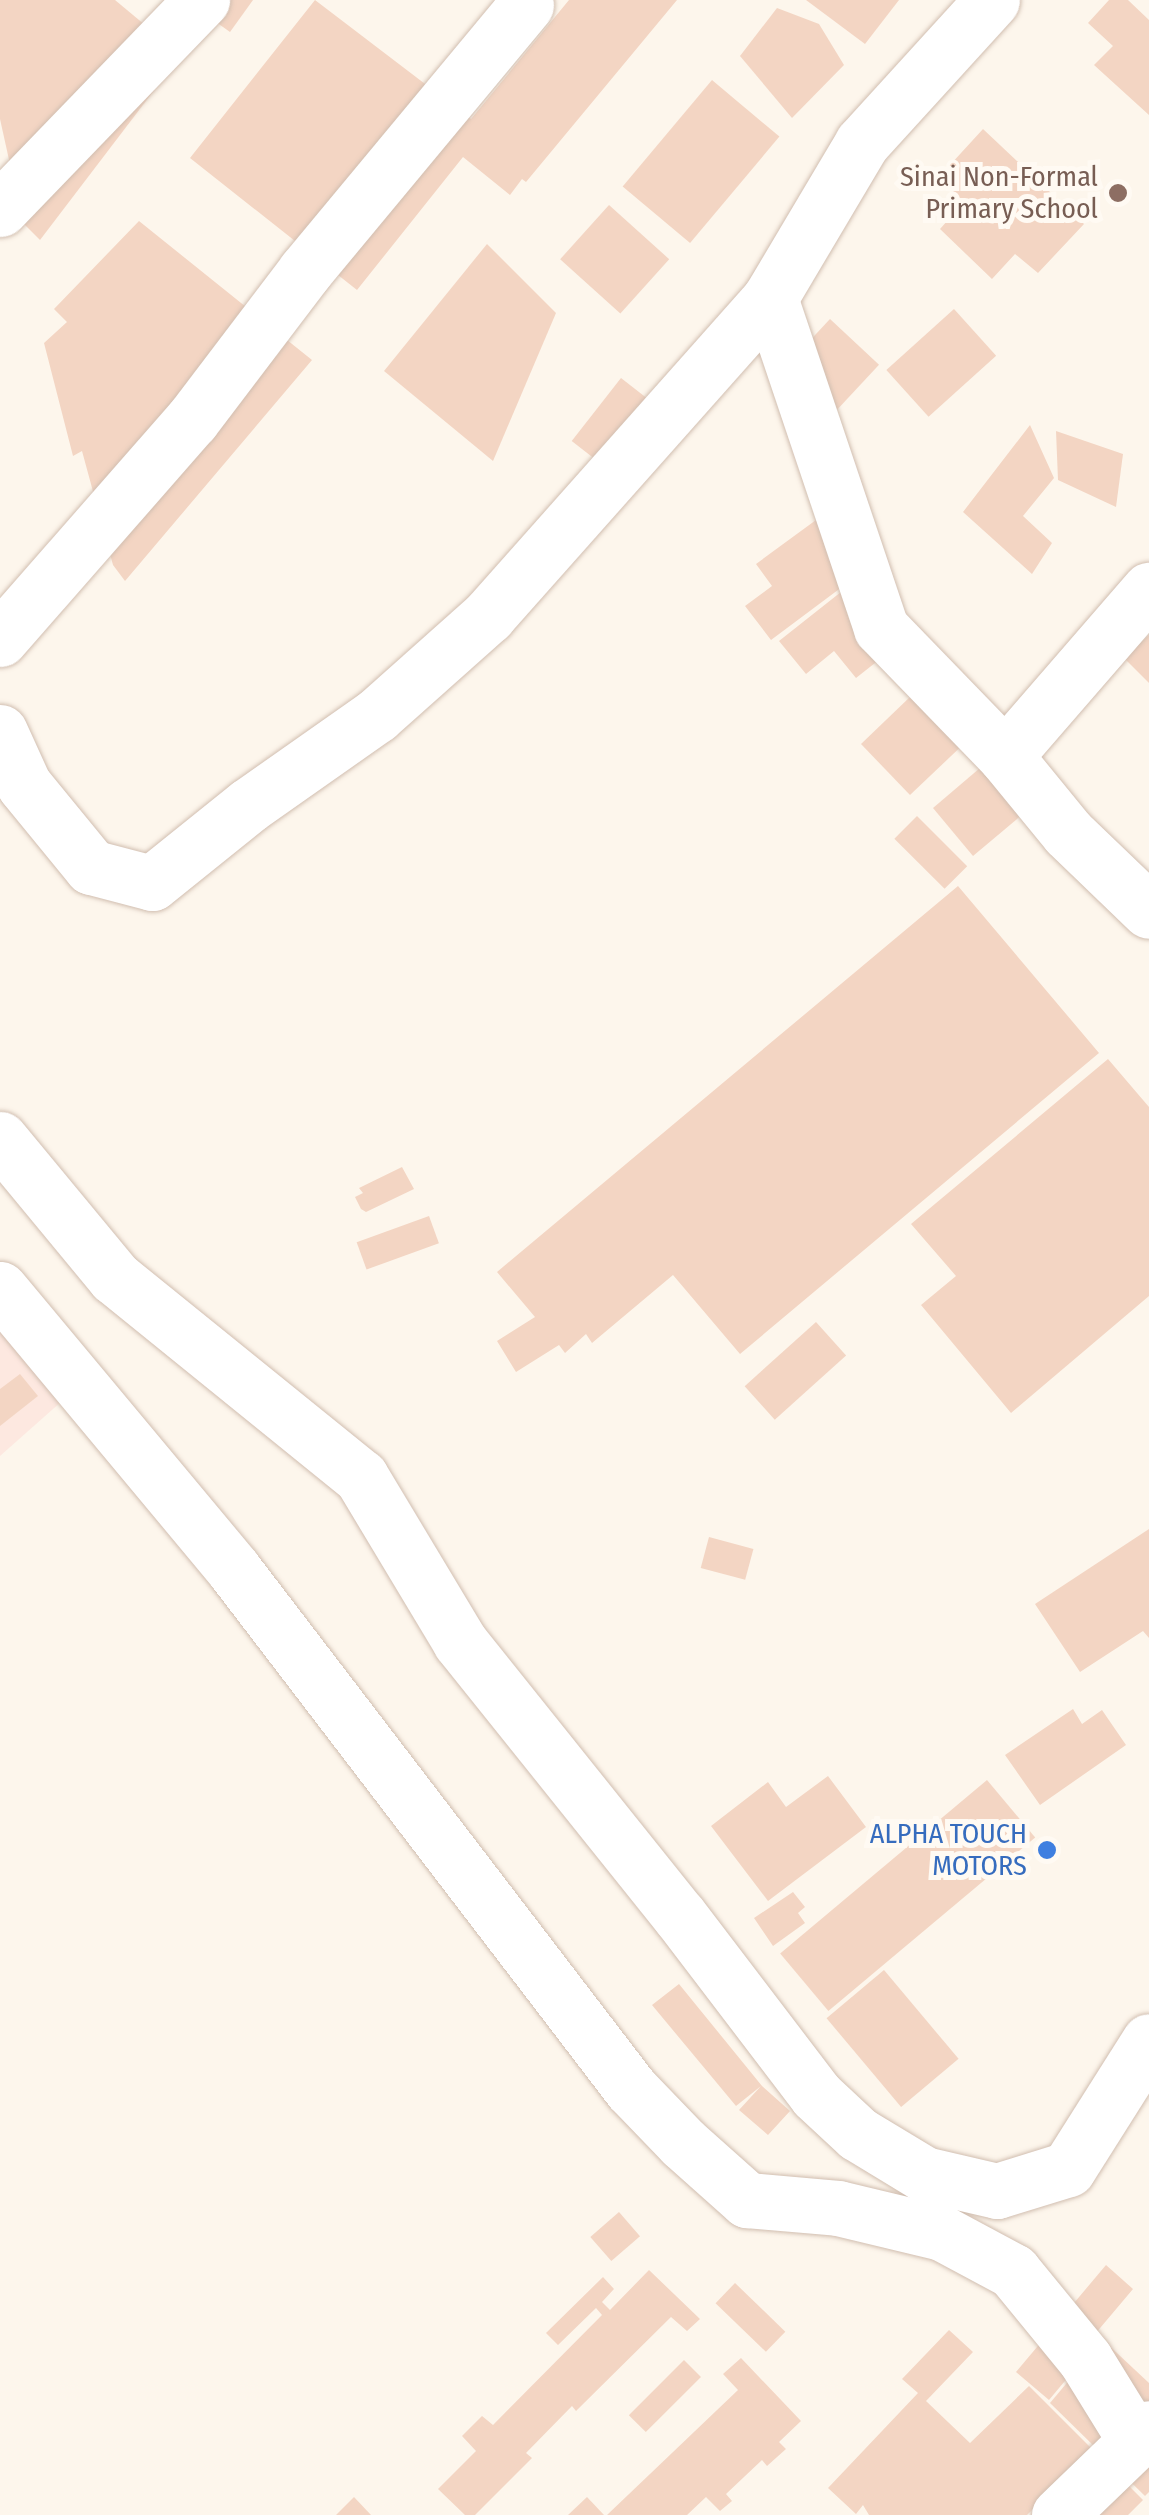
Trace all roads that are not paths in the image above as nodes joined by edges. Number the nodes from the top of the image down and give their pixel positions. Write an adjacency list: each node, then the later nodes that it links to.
1 (202, 0): 4 (street)
2 (992, 0): 5 (street)
3 (526, 5): 7 (street)
4 (0, 209)
5 (770, 298): 9 (street); 10 (street)
6 (1149, 590): 9 (street)
7 (0, 639)
8 (0, 732): 10 (street)
9 (1005, 756): 11 (street)
10 (12, 782)
11 (1149, 911)
12 (0, 1140): 14 (street)
13 (0, 1290): 15 (street)
14 (1149, 2040)
15 (1142, 2434): 16 (street)
16 (1059, 2515)

